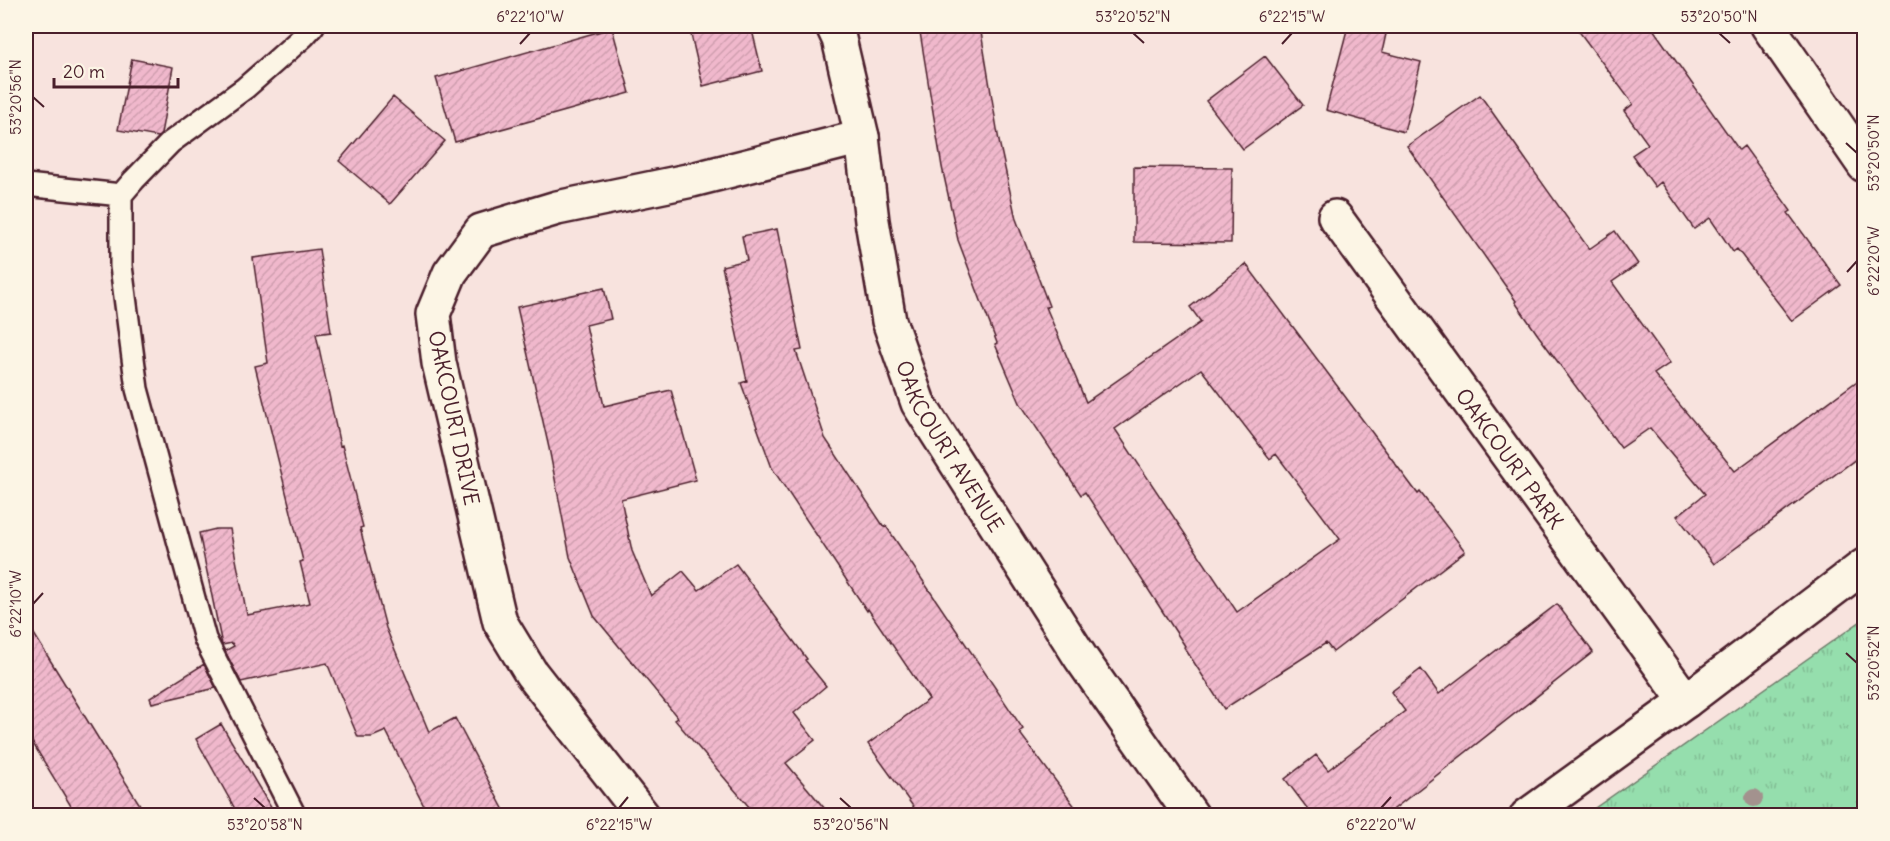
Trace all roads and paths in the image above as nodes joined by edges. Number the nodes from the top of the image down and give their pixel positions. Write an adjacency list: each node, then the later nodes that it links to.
1 (313, 26): 7 (lane)
2 (833, 26): 4 (street, OAKCOURT AVENUE)
3 (1768, 26): 5 (street)
4 (862, 137): 12 (street, OAKCOURT DRIVE); 13 (street, OAKCOURT AVENUE)
5 (1864, 165)
6 (26, 185): 7 (lane)
7 (121, 195): 11 (lane)
8 (1335, 217): 10 (street, OAKCOURT PARK)
9 (1864, 566): 10 (street)
10 (1686, 701): 14 (street)
11 (295, 816)
12 (643, 816)
13 (1192, 816)
14 (1527, 816)

